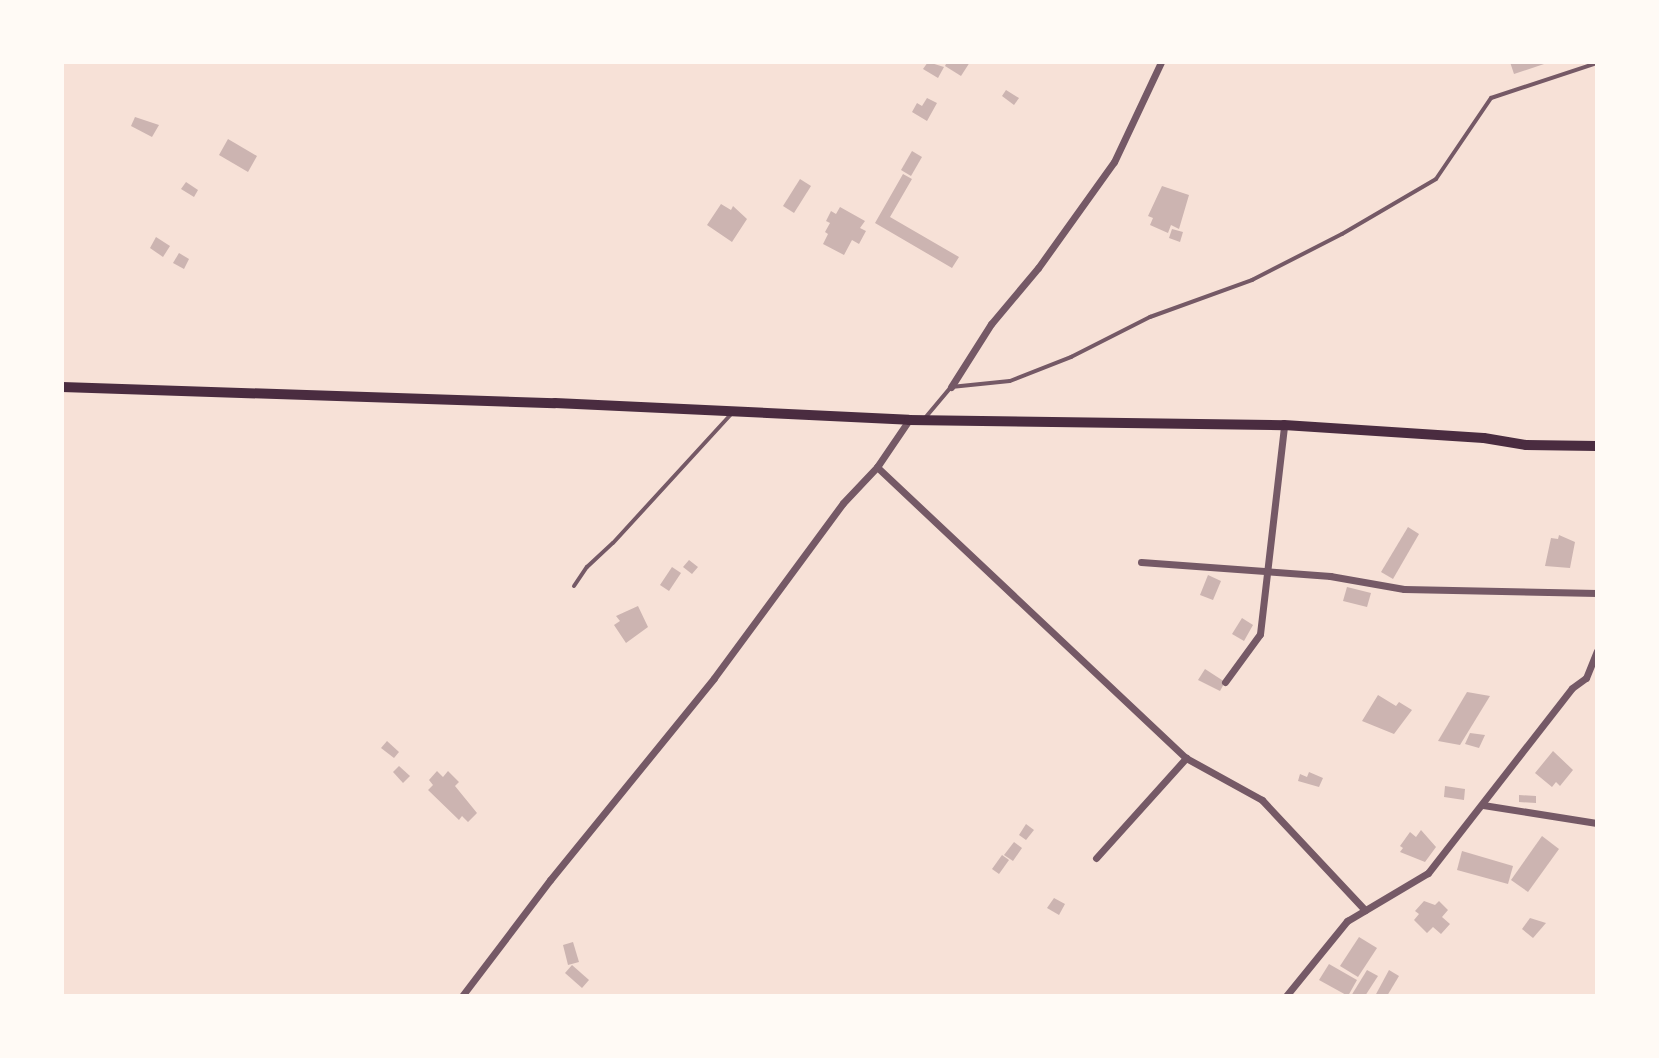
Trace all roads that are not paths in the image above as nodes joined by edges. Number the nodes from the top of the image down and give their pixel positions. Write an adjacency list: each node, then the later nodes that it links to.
1 (1161, 62): 4 (street)
2 (1597, 63): 4 (lane)
3 (62, 387): 5 (main road)
4 (951, 387): 6 (lane)
5 (734, 411): 7 (main road); 13 (lane)
6 (925, 418): 7 (main road); 8 (main road)
7 (909, 420): 10 (street)
8 (1284, 425): 9 (main road); 12 (street)
9 (1597, 446)
10 (877, 467): 19 (street); 24 (street)
11 (1141, 562): 12 (street)
12 (1268, 570): 14 (street); 18 (street)
13 (574, 586)
14 (1597, 593)
15 (1597, 651): 16 (street)
16 (1586, 678): 17 (street); 20 (street)
17 (1597, 679)
18 (1225, 682)
19 (1186, 758): 22 (street); 23 (street)
20 (1483, 805): 21 (street); 23 (street)
21 (1597, 823)
22 (1096, 858)
23 (1365, 910): 25 (street)
24 (462, 996)
25 (1286, 996)

